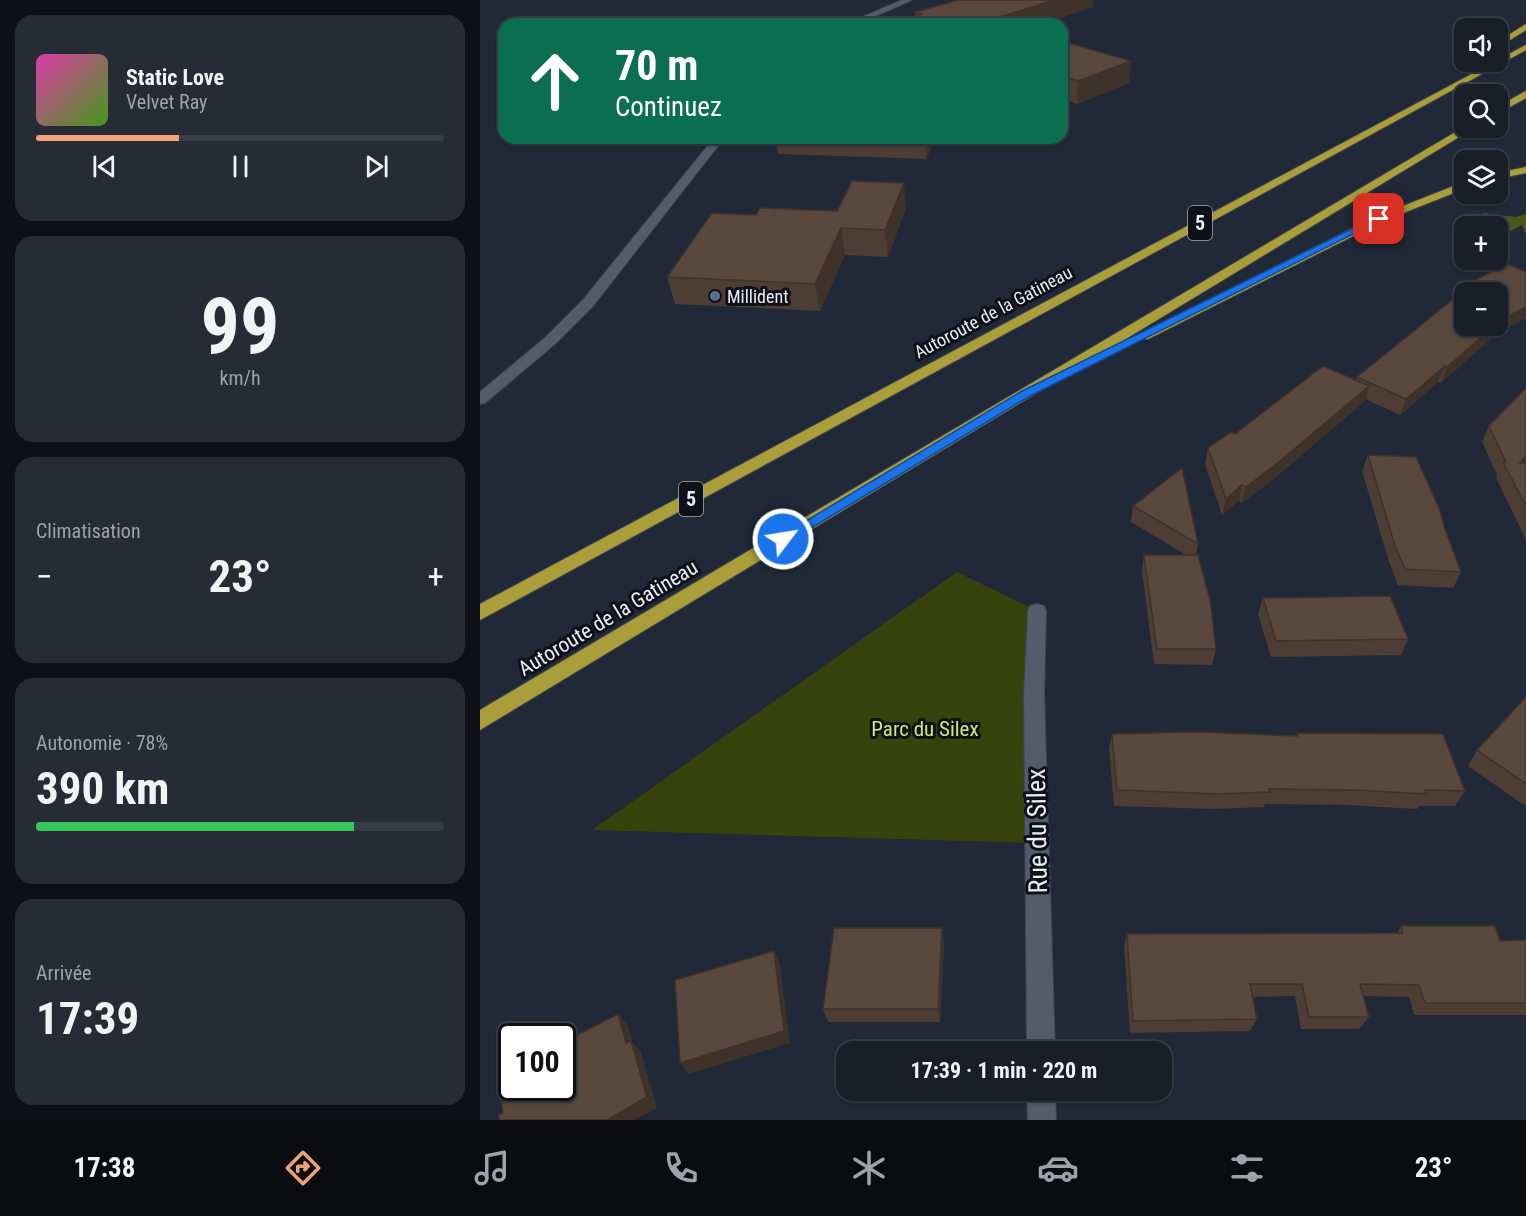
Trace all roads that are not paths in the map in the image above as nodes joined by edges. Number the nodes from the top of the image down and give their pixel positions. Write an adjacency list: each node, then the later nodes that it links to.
1 (908, 0): 2 (street)
2 (864, 18)
3 (1526, 26): 4 (highway)
4 (1508, 38)
5 (1526, 47): 9 (highway, Autoroute de la Gatineau / 5)
6 (1464, 72): 9 (highway)
7 (1526, 93): 8 (highway)
8 (1508, 104)
9 (1419, 105): 18 (highway, Autoroute de la Gatineau / 5)
10 (1454, 137): 15 (highway, Autoroute de la Gatineau)
11 (714, 144): 16 (street)
12 (1526, 170): 13 (highway)
13 (1508, 174)
14 (1454, 189): 15 (highway)
15 (1026, 393): 19 (highway, Autoroute de la Gatineau)
16 (480, 400)
17 (1037, 611): 20 (street, Rue du Silex)
18 (480, 613)
19 (480, 721)
20 (1041, 1041)
21 (1041, 1101): 22 (street)
22 (1042, 1120)

